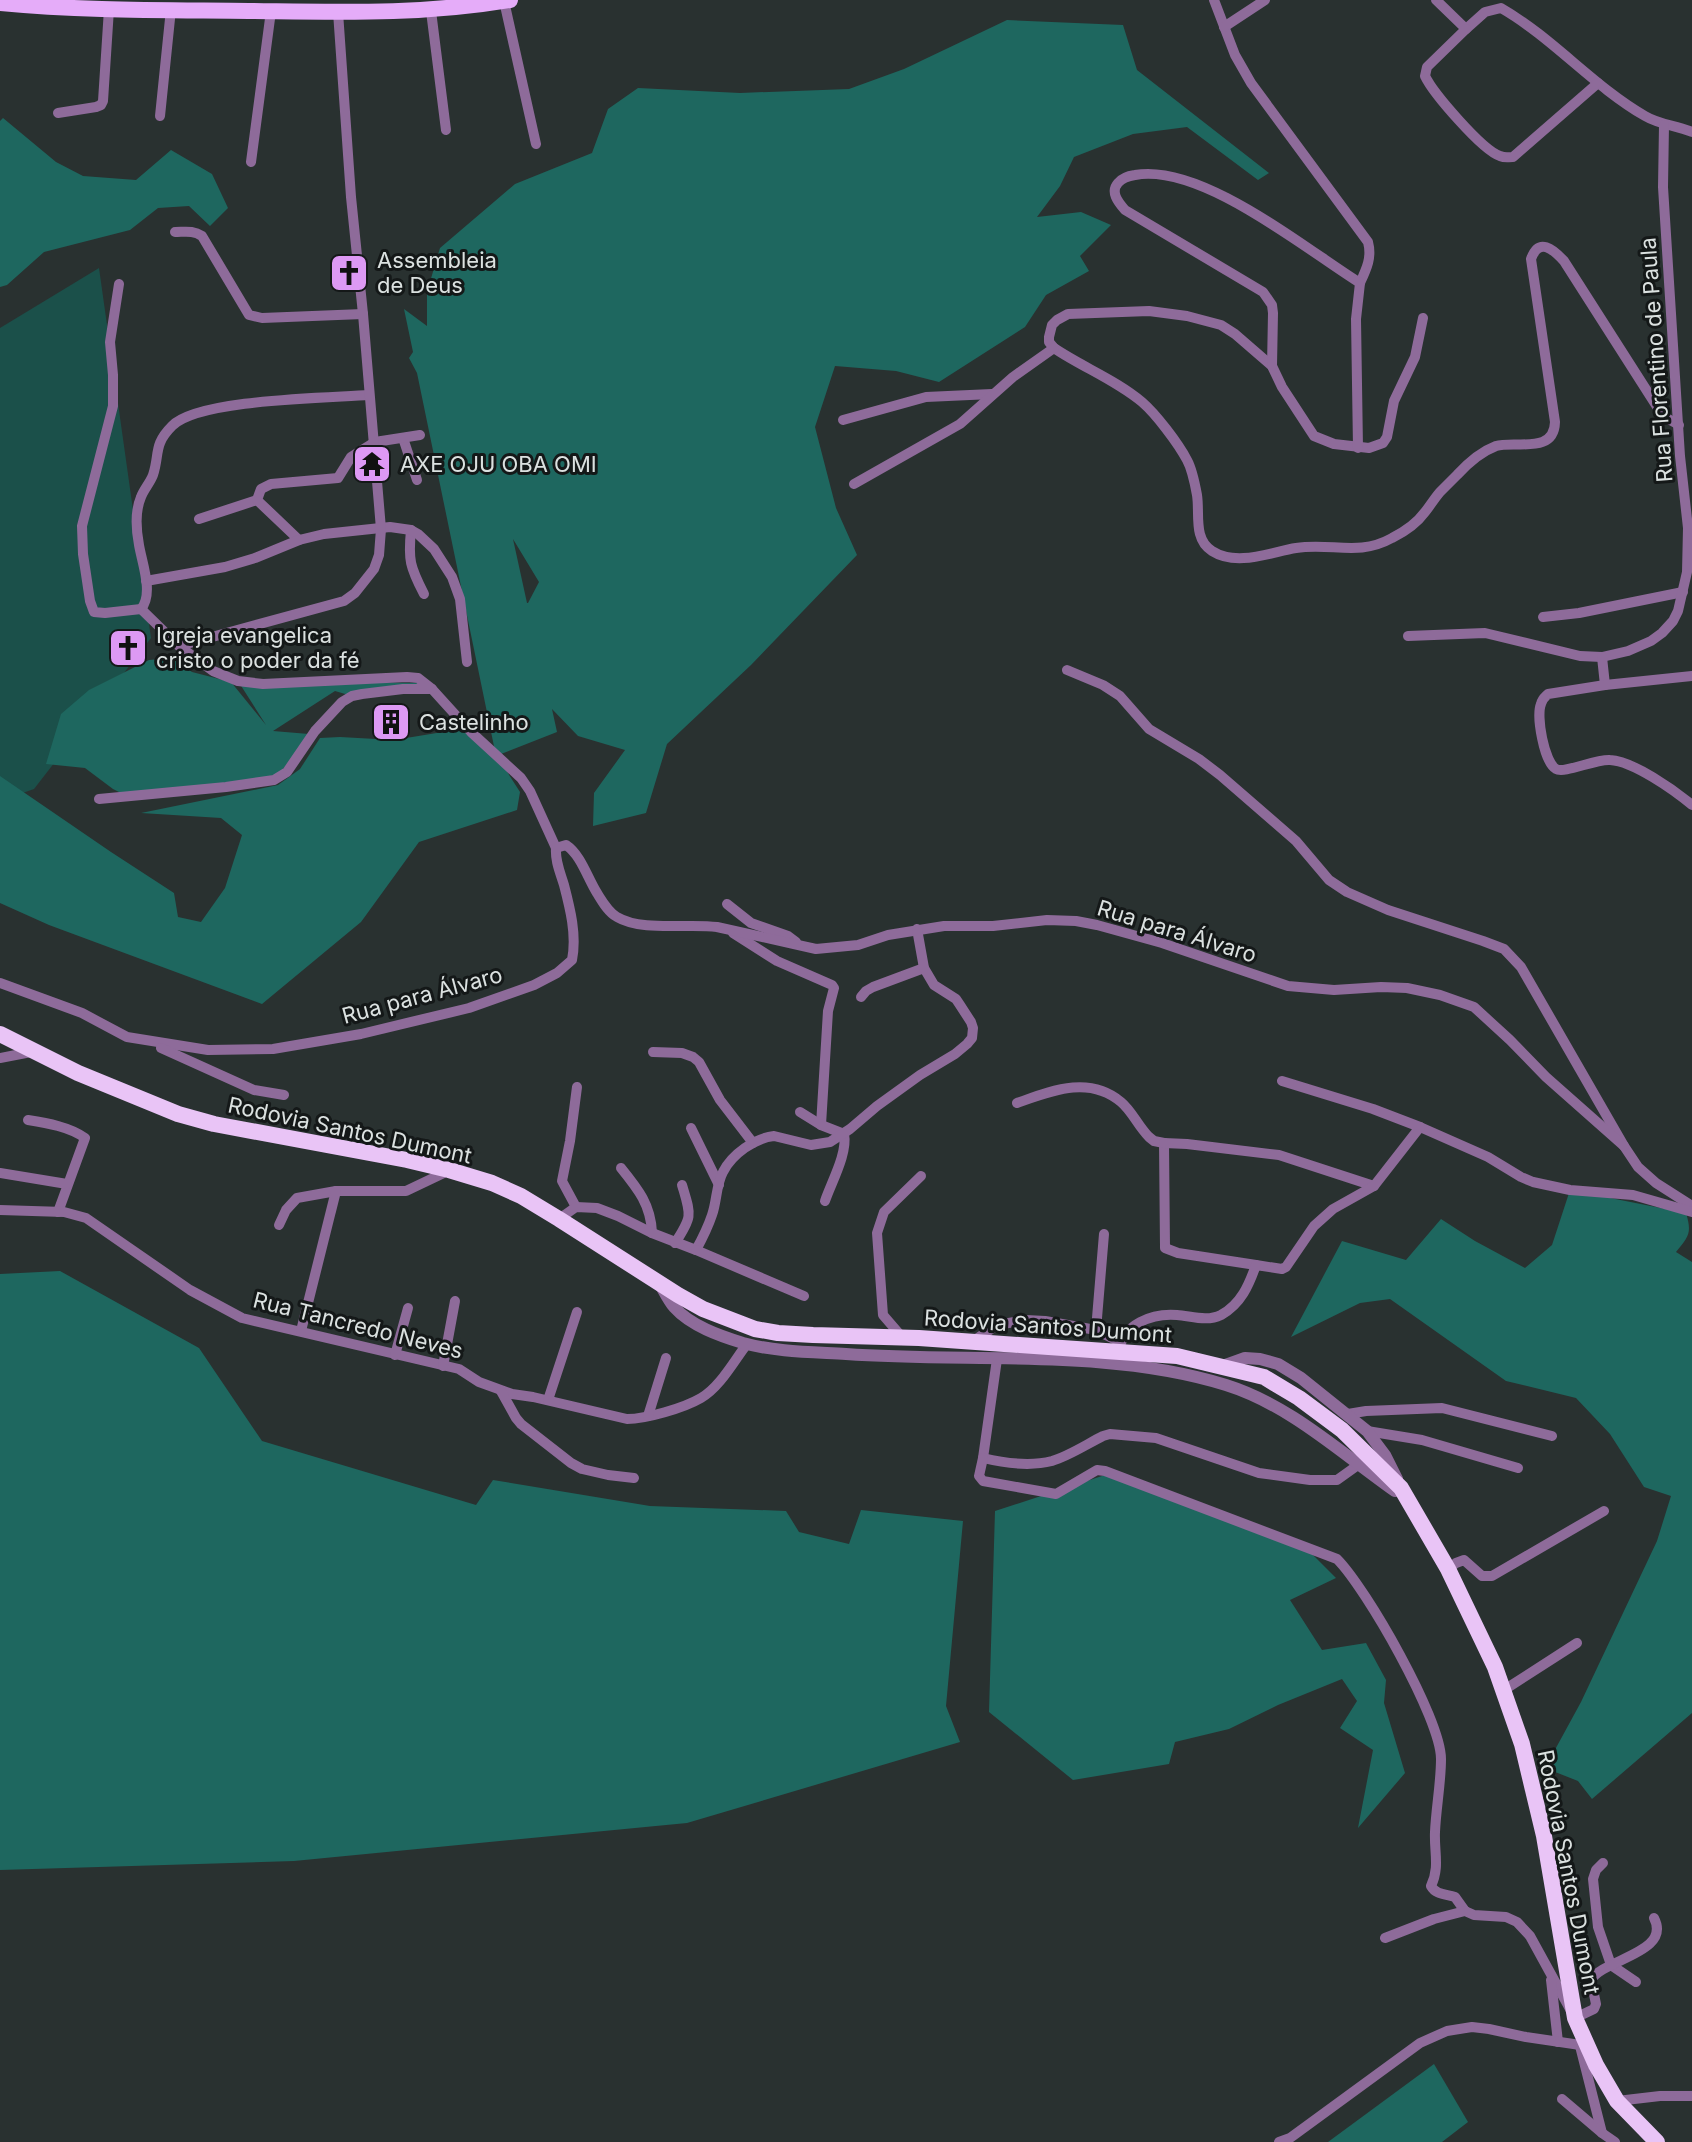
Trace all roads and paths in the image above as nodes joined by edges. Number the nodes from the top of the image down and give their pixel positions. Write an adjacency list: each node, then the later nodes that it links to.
1 (510, 0): 5 (main road)
2 (1214, 0): 13 (street)
3 (1265, 0): 13 (street)
4 (1436, 0): 14 (street)
5 (504, 1): 7 (main road); 21 (street)
6 (0, 3): 8 (main road)
7 (471, 3): 11 (main road)
8 (109, 9): 9 (main road); 16 (street)
9 (171, 9): 10 (main road); 17 (street)
10 (271, 11): 12 (main road); 22 (street)
11 (431, 11): 12 (main road); 19 (street)
12 (338, 12): 26 (street)
13 (1224, 27): 24 (street)
14 (1466, 29): 15 (street); 15 (street)
15 (1598, 83): 18 (street)
16 (58, 113)
17 (160, 116)
18 (1664, 125): 20 (street); 33 (street, Rua Florentino de Paula)
19 (446, 130)
20 (1692, 132)
21 (536, 144)
22 (251, 162)
23 (175, 232): 26 (street)
24 (1360, 283): 29 (street); 37 (street)
25 (119, 284): 48 (street)
26 (363, 314): 31 (street)
27 (1423, 318): 37 (street)
28 (1054, 348): 29 (street); 30 (street); 33 (street)
29 (1272, 366): 37 (street)
30 (992, 394): 32 (street); 39 (street)
31 (369, 395): 36 (street); 45 (street)
32 (843, 420)
33 (1679, 425): 46 (street, Rua Florentino de Paula)
34 (420, 435): 35 (street)
35 (403, 438): 36 (street); 38 (street)
36 (375, 442): 40 (street); 42 (street)
37 (1358, 448)
38 (417, 480)
39 (854, 484)
40 (257, 500): 41 (street); 44 (street)
41 (199, 519)
42 (381, 529): 43 (street); 44 (street); 51 (street)
43 (411, 530): 47 (street); 53 (street)
44 (299, 540): 45 (street)
45 (146, 581): 48 (street)
46 (1683, 592): 49 (street); 52 (street, Rua Florentino de Paula)
47 (424, 594)
48 (141, 609): 51 (street)
49 (1543, 617)
50 (1408, 636): 52 (street)
51 (179, 646): 57 (street)
52 (1602, 657): 56 (street)
53 (467, 662)
54 (1067, 670): 85 (street)
55 (1692, 676): 56 (street)
56 (1605, 685): 59 (street)
57 (432, 689): 58 (street); 60 (street)
58 (99, 799)
59 (1692, 805)
60 (556, 848): 62 (street, Rua para Álvaro); 69 (street, Rua para Álvaro)
61 (727, 904): 64 (street)
62 (727, 929): 64 (street, Rua para Álvaro); 79 (street)
63 (917, 929): 64 (street, Rua para Álvaro); 65 (street); 85 (street, Rua para Álvaro)
64 (804, 947)
65 (924, 968): 67 (street); 82 (street)
66 (0, 983): 69 (street, Rua para Álvaro)
67 (861, 997)
68 (0, 1034): 70 (highway, Rodovia Santos Dumont)
69 (148, 1042): 75 (street)
70 (33, 1051): 72 (street); 87 (highway, Rodovia Santos Dumont)
71 (653, 1052): 83 (street)
72 (0, 1058)
73 (1282, 1081): 80 (street)
74 (577, 1087): 97 (street)
75 (284, 1095)
76 (1017, 1103): 84 (street)
77 (800, 1112): 79 (street)
78 (28, 1120): 90 (street)
79 (821, 1125): 82 (street)
80 (1420, 1127): 93 (street); 100 (street)
81 (691, 1128): 92 (street)
82 (844, 1134): 83 (street); 95 (street)
83 (753, 1143): 92 (street)
84 (1164, 1143): 93 (street); 107 (street)
85 (1624, 1146): 96 (street)
86 (621, 1168): 103 (street)
87 (449, 1170): 94 (street); 101 (highway, Rodovia Santos Dumont)
88 (0, 1173): 90 (street)
89 (921, 1176): 115 (street)
90 (67, 1184): 99 (street)
91 (682, 1185): 105 (street)
92 (719, 1185): 106 (street)
93 (1374, 1186): 107 (street)
94 (336, 1191): 102 (street); 114 (street)
95 (825, 1201)
96 (1692, 1206)
97 (576, 1207): 101 (street); 103 (street)
98 (0, 1210): 99 (street, Rua Tancredo Neves)
99 (58, 1212): 114 (street, Rua Tancredo Neves)
100 (1692, 1212)
101 (559, 1219): 108 (highway, Rodovia Santos Dumont)
102 (279, 1225)
103 (652, 1233): 105 (street)
104 (1104, 1234): 113 (street)
105 (675, 1243): 106 (street)
106 (696, 1250): 109 (street)
107 (1256, 1265): 118 (street)
108 (659, 1284): 115 (highway, Rodovia Santos Dumont); 117 (street)
109 (804, 1296)
110 (455, 1301): 123 (street)
111 (408, 1308): 119 (street)
112 (577, 1312): 130 (street)
113 (1096, 1330): 116 (street); 118 (street)
114 (301, 1331): 119 (street, Rua Tancredo Neves)
115 (902, 1337): 116 (highway, Rodovia Santos Dumont)
116 (919, 1338): 118 (highway, Rodovia Santos Dumont)
117 (747, 1344): 121 (street); 133 (street, Rua Tancredo Neves)
118 (1120, 1346): 124 (highway, Rodovia Santos Dumont)
119 (395, 1355): 123 (street, Rua Tancredo Neves)
120 (666, 1358): 133 (street)
121 (997, 1359): 128 (street); 136 (street)
122 (1278, 1364): 124 (street); 125 (street); 126 (street)
123 (443, 1366): 127 (street, Rua Tancredo Neves)
124 (1220, 1367): 125 (highway, Rodovia Santos Dumont)
125 (1264, 1377): 128 (street); 129 (highway, Rodovia Santos Dumont)
126 (1301, 1378): 129 (street); 132 (street)
127 (501, 1391): 130 (street, Rua Tancredo Neves); 139 (street)
128 (1260, 1398): 131 (street)
129 (1299, 1398): 131 (street); 140 (highway, Rodovia Santos Dumont)
130 (548, 1400): 133 (street, Rua Tancredo Neves)
131 (1280, 1409): 137 (street)
132 (1348, 1414): 134 (street); 135 (street)
133 (648, 1416)
134 (1367, 1431): 138 (street); 140 (street)
135 (1552, 1436)
136 (983, 1458): 137 (street); 146 (street)
137 (1358, 1465): 140 (street)
138 (1518, 1468)
139 (634, 1478)
140 (1404, 1494): 142 (highway, Rodovia Santos Dumont)
141 (1604, 1511): 142 (street)
142 (1448, 1569): 144 (highway, Rodovia Santos Dumont)
143 (1577, 1643): 144 (street)
144 (1504, 1690): 152 (highway, Rodovia Santos Dumont)
145 (1603, 1863): 149 (street)
146 (1465, 1911): 148 (street); 150 (street)
147 (1654, 1918): 149 (street)
148 (1385, 1938)
149 (1611, 1965): 151 (street); 152 (street)
150 (1551, 1978): 152 (street); 153 (street)
151 (1636, 1982)
152 (1575, 2018): 154 (highway, Rodovia Santos Dumont)
153 (1558, 2042): 154 (street); 159 (street)
154 (1583, 2046): 157 (highway, Rodovia Santos Dumont); 158 (street)
155 (1692, 2096): 157 (street)
156 (1562, 2099): 158 (street)
157 (1617, 2101): 161 (highway, Rodovia Santos Dumont)
158 (1602, 2133): 160 (street)
159 (1279, 2142)
160 (1615, 2142)
161 (1657, 2142)

